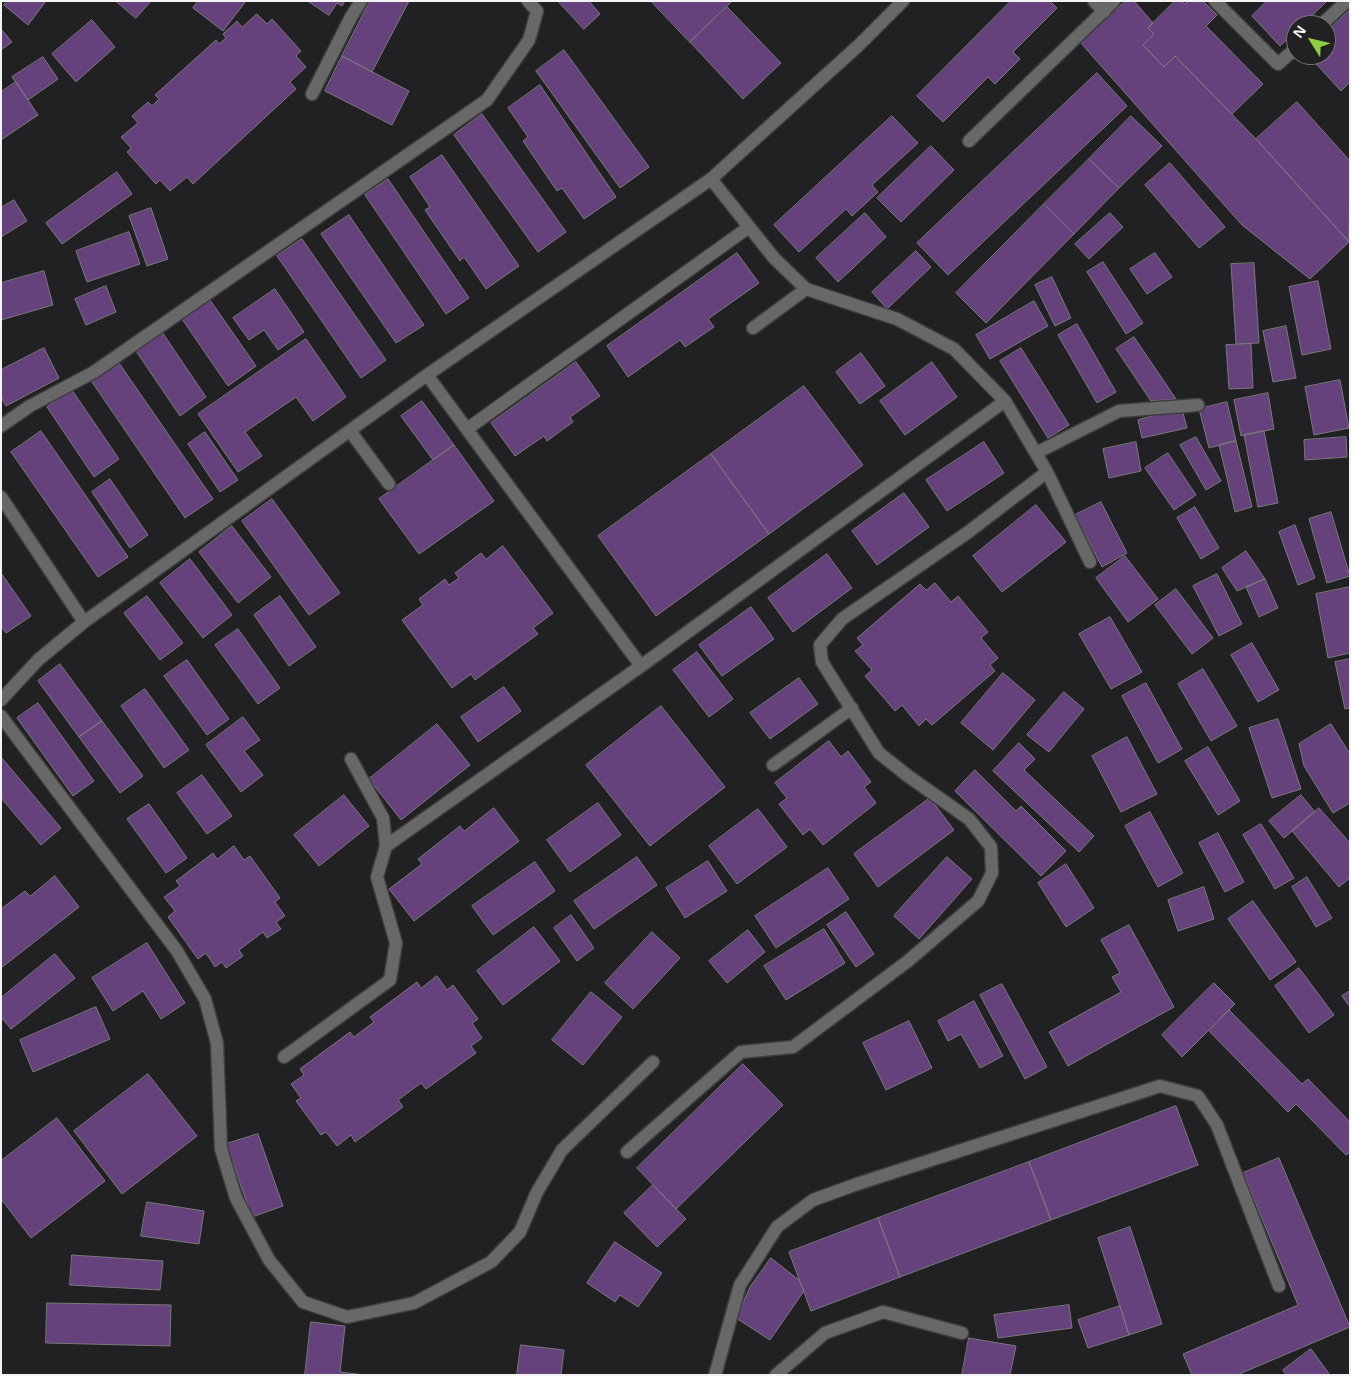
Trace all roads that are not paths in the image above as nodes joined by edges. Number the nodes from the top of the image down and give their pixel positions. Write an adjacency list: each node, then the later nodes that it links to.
1 (361, 1): 11 (street)
2 (528, 1): 20 (street)
3 (903, 1): 13 (street)
4 (1094, 1): 8 (street)
5 (1114, 1): 8 (street)
6 (1215, 1): 10 (street)
7 (1347, 1): 9 (street)
8 (1104, 12): 12 (street)
9 (1332, 15)
10 (1286, 57)
11 (312, 94)
12 (969, 141)
13 (711, 179): 14 (street); 17 (street)
14 (749, 227): 15 (street); 21 (street)
15 (806, 289): 16 (street); 18 (street)
16 (752, 328)
17 (427, 375): 21 (street); 22 (street)
18 (1005, 401): 23 (street); 29 (street)
19 (1198, 404): 23 (street)
20 (1, 426)
21 (466, 429): 29 (street)
22 (350, 431): 25 (street); 28 (street)
23 (1036, 453): 24 (street)
24 (1047, 472): 27 (street); 31 (street)
25 (389, 484)
26 (1, 497): 28 (street)
27 (1090, 562)
28 (84, 622): 30 (street)
29 (641, 666): 35 (street)
30 (1, 700)
31 (852, 708): 34 (street); 38 (street)
32 (1, 716): 37 (street)
33 (351, 759): 35 (street)
34 (773, 765)
35 (386, 846): 36 (street)
36 (284, 1057)
37 (652, 1062)
38 (628, 1152)
39 (1279, 1286): 41 (street)
40 (962, 1333): 42 (street)
41 (715, 1375)
42 (776, 1375)

